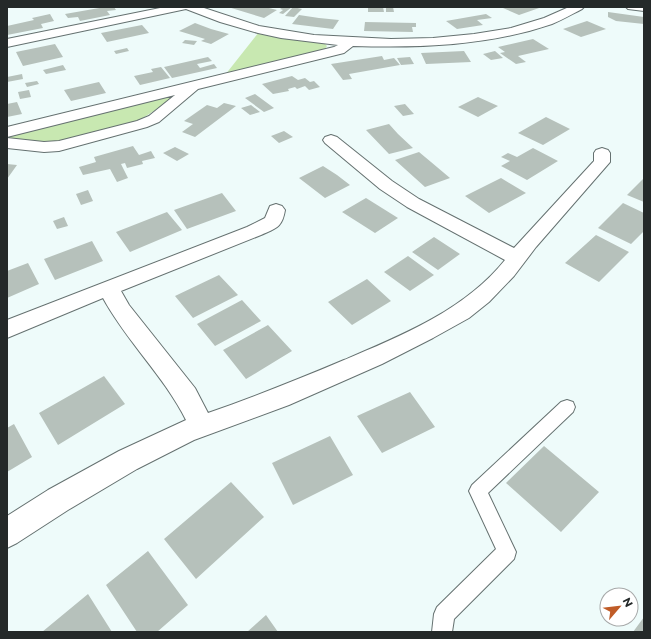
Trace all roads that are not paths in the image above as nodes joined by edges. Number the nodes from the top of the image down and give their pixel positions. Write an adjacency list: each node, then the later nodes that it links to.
1 (182, 7): 7 (street)
2 (191, 7): 6 (street)
3 (578, 7): 6 (street)
4 (632, 7): 5 (street)
5 (644, 8)
6 (353, 41): 8 (street)
7 (7, 43)
8 (195, 85): 9 (street); 11 (street)
9 (7, 132)
10 (331, 140): 14 (street)
11 (7, 144)
12 (602, 153): 14 (street)
13 (276, 210): 15 (street)
14 (517, 258): 18 (street)
15 (108, 288): 16 (street); 18 (street)
16 (7, 329)
17 (567, 407): 20 (lane)
18 (202, 426): 19 (street)
19 (7, 533)
20 (442, 632)

